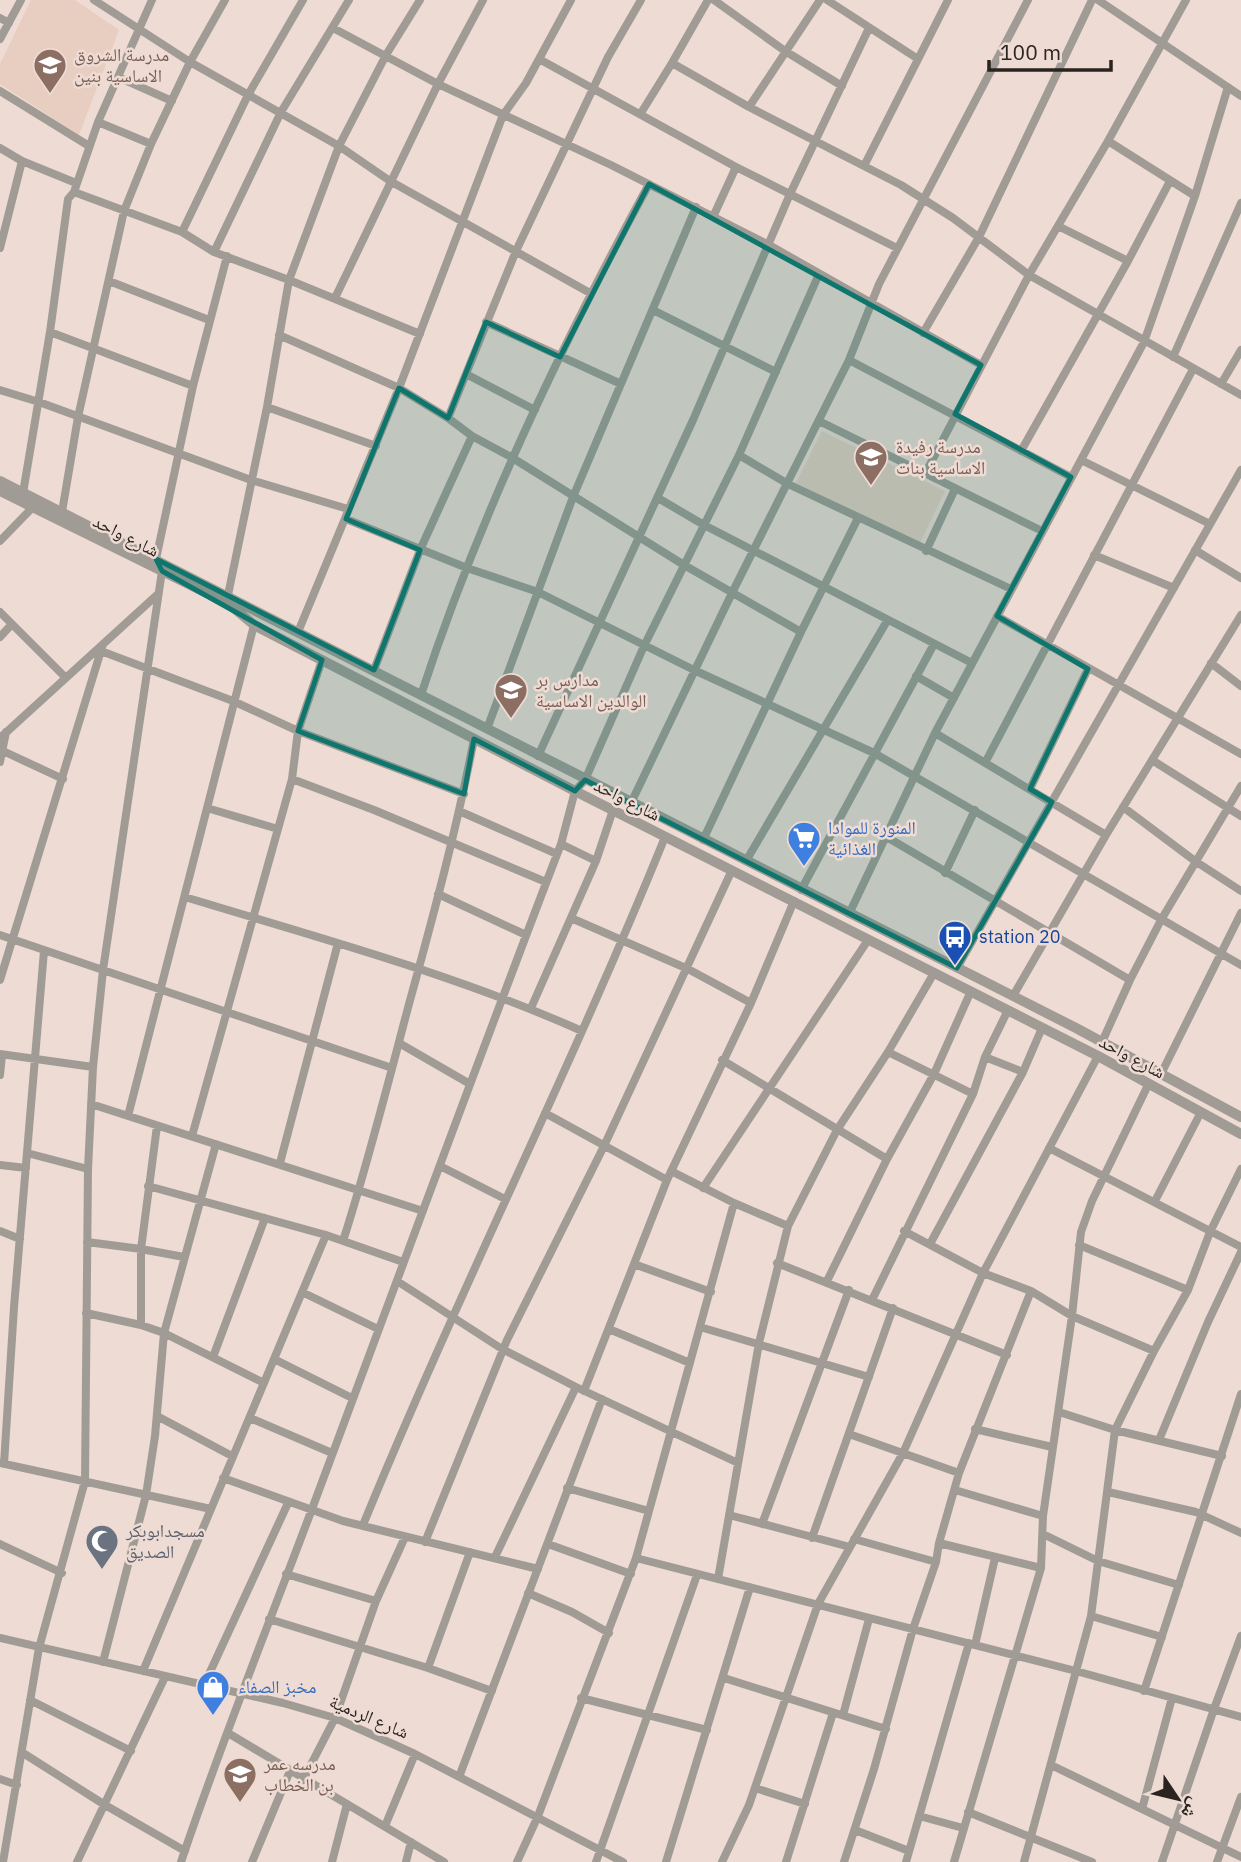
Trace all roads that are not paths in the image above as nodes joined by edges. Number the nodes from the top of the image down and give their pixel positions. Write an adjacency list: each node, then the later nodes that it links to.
1 (21, 0): 23 (street)
2 (94, 0): 24 (street)
3 (152, 0): 24 (street)
4 (225, 0): 33 (street)
5 (303, 0): 42 (street)
6 (349, 0): 25 (street)
7 (420, 0): 30 (street)
8 (483, 0): 36 (street)
9 (571, 0): 31 (street)
10 (641, 0): 39 (street)
11 (708, 0): 34 (street)
12 (714, 0): 29 (street)
13 (820, 0): 29 (street)
14 (827, 0): 26 (street)
15 (948, 0): 32 (street)
16 (1028, 0): 65 (street)
17 (1092, 0): 73 (street)
18 (1098, 0): 21 (street)
19 (1115, 0): 21 (street)
20 (1186, 0): 28 (street)
21 (1111, 9): 28 (street)
22 (0, 18): 23 (street)
23 (9, 23): 27 (street)
24 (138, 27): 33 (street); 35 (street)
25 (333, 28): 30 (street); 45 (street)
26 (869, 28): 32 (street); 37 (street)
27 (0, 39)
28 (1164, 43): 38 (street); 50 (street)
29 (785, 51): 37 (street); 44 (street)
30 (386, 55): 36 (street); 54 (street)
31 (539, 60): 39 (street); 47 (street)
32 (918, 60): 57 (street)
33 (190, 62): 42 (street); 43 (street)
34 (672, 63): 44 (street); 46 (street)
35 (118, 77): 43 (street); 48 (street)
36 (438, 84): 47 (street); 59 (street)
37 (842, 86): 49 (street)
38 (1228, 87): 41 (street); 64 (street)
39 (593, 88): 46 (street); 52 (street)
40 (0, 91): 53 (street)
41 (1240, 94)
42 (248, 95): 45 (street); 72 (street)
43 (172, 100): 51 (street)
44 (748, 107): 49 (street)
45 (281, 112): 54 (street); 78 (street)
46 (641, 113): 58 (street)
47 (503, 115): 52 (street); 70 (street)
48 (98, 122): 51 (street); 53 (street)
49 (817, 140): 57 (street); 63 (street)
50 (1108, 141): 60 (street); 71 (street)
51 (151, 144): 68 (street)
52 (568, 144): 61 (street); 77 (street)
53 (89, 146): 62 (street)
54 (339, 146): 59 (street); 83 (street)
55 (1, 150): 56 (street)
56 (22, 161): 62 (street); 75 (street)
57 (864, 166): 65 (street)
58 (736, 167): 63 (street); 69 (street)
59 (390, 181): 70 (street); 86 (street)
60 (1170, 181): 64 (street); 80 (street)
61 (649, 184): 67 (street); 85 (street)
62 (75, 188): 68 (street); 92 (street)
63 (790, 194): 74 (street); 76 (street)
64 (1195, 196): 96 (street)
65 (925, 199): 73 (street); 76 (street)
66 (1241, 203): 101 (street)
67 (696, 207): 69 (street); 88 (street)
68 (124, 211): 72 (street); 84 (street)
69 (713, 217): 74 (street)
70 (462, 222): 77 (street); 94 (street)
71 (1058, 226): 80 (street); 82 (street)
72 (182, 232): 78 (street)
73 (979, 237): 82 (street); 93 (street)
74 (769, 245): 81 (street); 97 (street)
75 (0, 248)
76 (897, 248): 87 (street)
77 (516, 251): 85 (street); 91 (street)
78 (214, 252): 79 (street)
79 (227, 256): 83 (street); 90 (street)
80 (1128, 261): 89 (street)
81 (819, 274): 87 (street); 105 (street)
82 (1029, 275): 89 (street); 103 (street)
83 (289, 280): 86 (street); 95 (street)
84 (109, 281): 90 (street); 98 (street)
85 (590, 293): 100 (street)
86 (335, 298): 94 (street)
87 (870, 303): 93 (street); 102 (street)
88 (653, 310): 97 (street); 107 (street)
89 (1098, 316): 96 (street); 122 (street)
90 (209, 320): 109 (street)
91 (486, 322): 100 (street); 106 (street)
92 (50, 332): 98 (street); 113 (street)
93 (923, 333): 103 (street)
94 (420, 334): 110 (street)
95 (279, 335): 110 (street); 114 (street)
96 (1144, 342): 101 (street); 126 (street)
97 (726, 346): 105 (street); 138 (street)
98 (94, 348): 109 (street); 117 (street)
99 (1241, 350): 108 (street)
100 (560, 357): 107 (street); 115 (street)
101 (1173, 357): 104 (street)
102 (849, 360): 116 (street); 119 (street)
103 (981, 365): 116 (street)
104 (1194, 369): 108 (street); 133 (street)
105 (776, 372): 124 (street)
106 (466, 374): 115 (street); 118 (street)
107 (621, 384): 137 (street)
108 (1222, 384): 112 (street)
109 (193, 386): 123 (street)
110 (399, 388): 118 (street); 121 (street)
111 (0, 390): 113 (street)
112 (1241, 395)
113 (39, 402): 117 (street); 136 (street)
114 (267, 407): 121 (street); 130 (street)
115 (535, 410): 125 (street)
116 (955, 414): 122 (street); 128 (street)
117 (78, 417): 123 (street); 141 (street)
118 (448, 418): 120 (street)
119 (819, 421): 128 (street); 132 (street)
120 (472, 436): 125 (street); 149 (street)
121 (376, 446): 140 (street)
122 (1021, 451): 129 (street)
123 (178, 453): 130 (street); 154 (street)
124 (739, 455): 132 (street); 145 (street)
125 (511, 457): 137 (street); 156 (street)
126 (1081, 460): 129 (street); 133 (street)
127 (1241, 470): 144 (street)
128 (925, 474): 134 (street)
129 (1071, 477): 146 (street)
130 (251, 480): 140 (street); 165 (street)
131 (0, 481): 136 (street, شارع واحد)
132 (788, 484): 142 (street); 151 (street)
133 (1132, 485): 144 (street); 153 (street)
134 (955, 489): 146 (street); 152 (street)
135 (0, 491): 139 (street, شارع واحد)
136 (23, 493): 141 (street, شارع واحد)
137 (573, 497): 147 (street); 162 (street)
138 (657, 498): 145 (street); 147 (street)
139 (33, 507): 148 (street); 157 (street, شارع واحد)
140 (348, 509): 143 (street)
141 (62, 512): 154 (street, شارع واحد)
142 (858, 518): 152 (street); 159 (street)
143 (346, 519): 149 (street); 173 (street)
144 (1210, 524): 150 (street)
145 (704, 525): 151 (street); 155 (street)
146 (1042, 531): 161 (street)
147 (639, 537): 155 (street); 170 (street)
148 (0, 541)
149 (420, 550): 156 (street); 185 (street)
150 (1195, 550): 158 (street); 160 (street)
151 (754, 551): 159 (street); 163 (street)
152 (926, 551): 161 (street)
153 (1094, 555): 160 (street); 178 (street)
154 (156, 559): 157 (street); 165 (street, شارع واحد)
155 (684, 565): 163 (street); 177 (street)
156 (467, 568): 162 (street); 191 (street)
157 (162, 572): 164 (street); 172 (street, شارع واحد)
158 (1241, 578)
159 (823, 588): 169 (street); 174 (street)
160 (1174, 588): 190 (street)
161 (1011, 589): 168 (street)
162 (538, 592): 170 (street); 196 (street)
163 (732, 593): 174 (street); 186 (street)
164 (159, 594): 179 (street); 183 (street)
165 (228, 596): 173 (street, شارع واحد)
166 (0, 612): 171 (street)
167 (1241, 615): 182 (street)
168 (997, 616): 178 (street); 181 (street)
169 (887, 621): 176 (street); 197 (street)
170 (599, 623): 177 (street); 205 (street)
171 (12, 624): 175 (street); 188 (street)
172 (254, 625): 180 (street, شارع واحد); 193 (street)
173 (298, 632): 185 (street, شارع واحد)
174 (801, 632): 194 (street)
175 (0, 637)
176 (934, 644): 181 (street); 187 (street)
177 (644, 646): 186 (street); 212 (street)
178 (1046, 646): 184 (street); 207 (street)
179 (102, 648): 183 (street); 188 (street); 210 (street)
180 (321, 660): 198 (street); 201 (street, شارع واحد)
181 (972, 663): 192 (street)
182 (1211, 663): 189 (street); 195 (street)
183 (147, 667): 193 (street); 266 (street)
184 (1088, 669): 190 (street); 214 (street)
185 (374, 670): 191 (street, شارع واحد)
186 (694, 670): 194 (street); 218 (street)
187 (916, 676): 192 (street); 203 (street)
188 (66, 678): 200 (street)
189 (1241, 686)
190 (1119, 687): 195 (street); 217 (street)
191 (421, 695): 196 (street, شارع واحد)
192 (954, 698): 199 (street)
193 (233, 701): 198 (street); 221 (street)
194 (767, 704): 197 (street); 231 (street)
195 (1177, 718): 204 (street); 206 (street)
196 (487, 729): 205 (street, شارع واحد)
197 (822, 729): 203 (street); 237 (street)
198 (298, 731): 211 (street); 216 (street)
199 (935, 733): 207 (street); 209 (street)
200 (3, 735): 202 (street)
201 (474, 739): 215 (street, شارع واحد); 216 (street)
202 (3, 751): 208 (street); 210 (street)
203 (874, 753): 209 (street); 242 (street)
204 (1241, 754)
205 (538, 756): 212 (street, شارع واحد)
206 (1152, 760): 219 (street); 220 (street)
207 (986, 761): 214 (street)
208 (0, 762)
209 (914, 775): 223 (street); 228 (street)
210 (63, 779): 256 (street)
211 (292, 779): 226 (street); 230 (street)
212 (585, 780): 215 (street); 218 (street, شارع واحد)
213 (1241, 786): 220 (street)
214 (1030, 789): 217 (street)
215 (575, 791): 222 (street, شارع واحد); 233 (street)
216 (464, 793): 224 (street)
217 (1052, 802): 227 (street); 232 (street)
218 (631, 803): 231 (street, شارع واحد)
219 (1123, 807): 227 (street); 235 (street)
220 (1230, 807): 225 (street); 235 (street)
221 (207, 808): 226 (street); 245 (street)
222 (613, 810): 229 (street, شارع واحد); 236 (street)
223 (975, 810): 232 (street); 239 (street)
224 (459, 811): 230 (street); 234 (street)
225 (1241, 816)
226 (278, 829): 250 (street)
227 (1106, 835): 240 (street)
228 (885, 836): 239 (street); 249 (street)
229 (665, 837): 238 (street, شارع واحد); 257 (street)
230 (451, 841): 241 (street); 244 (street)
231 (703, 841): 237 (street, شارع واحد)
232 (1029, 841): 240 (street); 247 (street)
233 (561, 844): 234 (street); 236 (street)
234 (556, 854): 241 (street)
235 (1195, 860): 243 (street); 252 (street)
236 (596, 861): 251 (street)
237 (746, 861): 242 (street, شارع واحد)
238 (732, 870): 246 (street, شارع واحد); 265 (street)
239 (945, 873): 247 (street)
240 (1083, 873): 252 (street); 253 (street)
241 (546, 881): 255 (street)
242 (801, 890): 249 (street, شارع واحد)
243 (1241, 891)
244 (438, 894): 255 (street); 264 (street)
245 (185, 897): 250 (street); 270 (street)
246 (794, 901): 258 (street, شارع واحد); 274 (street)
247 (995, 902): 253 (street); 263 (street)
248 (1241, 914): 261 (street)
249 (849, 915): 263 (street, شارع واحد)
250 (253, 918): 259 (street); 277 (street)
251 (571, 918): 257 (street); 275 (street)
252 (1161, 920): 261 (street); 269 (street)
253 (1049, 932): 269 (street); 272 (street)
254 (0, 935): 256 (street)
255 (526, 935): 273 (street)
256 (12, 940): 260 (street); 268 (street)
257 (623, 940): 265 (street); 279 (street)
258 (868, 940): 267 (street, شارع واحد); 297 (street)
259 (338, 943): 264 (street); 280 (street)
260 (44, 951): 266 (street); 287 (street)
261 (1220, 952): 262 (street); 293 (street)
262 (1241, 965)
263 (957, 968): 272 (street, شارع واحد)
264 (419, 969): 273 (street); 282 (street)
265 (688, 969): 274 (street); 309 (street)
266 (103, 970): 270 (street); 289 (street)
267 (934, 973): 271 (street, شارع واحد); 283 (street)
268 (0, 980)
269 (1130, 980): 281 (street)
270 (161, 989): 277 (street); 302 (street)
271 (971, 991): 276 (street, شارع واحد); 292 (street)
272 (1013, 996): 281 (street, شارع واحد)
273 (502, 997): 275 (street); 296 (street)
274 (751, 1003): 288 (street)
275 (531, 1008): 279 (street)
276 (1008, 1010): 278 (street, شارع واحد); 286 (street)
277 (227, 1014): 280 (street); 307 (street)
278 (1042, 1028): 285 (street, شارع واحد); 291 (street)
279 (582, 1031): 301 (street)
280 (312, 1041): 290 (street); 313 (street)
281 (1102, 1042): 293 (street, شارع واحد)
282 (399, 1043): 290 (street); 296 (street)
283 (888, 1052): 292 (street); 305 (street)
284 (1, 1055): 287 (street); 294 (street)
285 (1098, 1056): 295 (street, شارع واحد); 310 (street)
286 (985, 1057): 291 (street); 298 (street)
287 (34, 1060): 289 (street); 311 (street)
288 (722, 1060): 297 (street); 319 (street)
289 (93, 1068): 299 (street)
290 (392, 1068): 324 (street)
291 (1023, 1072): 339 (street)
292 (934, 1074): 298 (street); 312 (street)
293 (1161, 1074): 303 (street, شارع واحد)
294 (0, 1075)
295 (1149, 1083): 300 (street, شارع واحد); 320 (street)
296 (470, 1084): 315 (street)
297 (769, 1088): 305 (street); 323 (street)
298 (973, 1094): 333 (street)
299 (91, 1104): 302 (street); 317 (street)
300 (1201, 1112): 306 (street, شارع واحد); 327 (street)
301 (545, 1113): 309 (street); 326 (street)
302 (128, 1116): 304 (street)
303 (1241, 1117)
304 (158, 1126): 307 (street); 322 (street)
305 (837, 1130): 312 (street); 331 (street)
306 (1241, 1134)
307 (192, 1136): 308 (street)
308 (216, 1144): 313 (street); 325 (street)
309 (604, 1146): 321 (street); 367 (street)
310 (1049, 1148): 320 (street); 347 (street)
311 (27, 1153): 316 (street); 317 (street)
312 (887, 1158): 349 (street)
313 (280, 1163): 324 (street)
314 (0, 1165): 316 (street)
315 (440, 1166): 326 (street); 329 (street)
316 (26, 1168): 336 (street)
317 (88, 1169): 337 (street)
318 (1241, 1169): 334 (street)
319 (671, 1171): 321 (street); 323 (street)
320 (1106, 1176): 327 (street); 340 (street)
321 (667, 1180): 346 (street)
322 (148, 1186): 325 (street); 341 (street)
323 (703, 1188): 328 (street)
324 (360, 1189): 329 (street); 338 (street)
325 (200, 1199): 330 (street); 343 (street)
326 (505, 1199): 359 (street)
327 (1155, 1201): 334 (street)
328 (734, 1203): 331 (street); 353 (street)
329 (423, 1211): 344 (street)
330 (265, 1218): 335 (street); 370 (street)
331 (788, 1226): 345 (street)
332 (0, 1231): 336 (street)
333 (904, 1231): 339 (street); 355 (street)
334 (1210, 1232): 342 (street); 351 (street)
335 (326, 1236): 338 (street); 354 (street)
336 (20, 1238): 394 (street)
337 (87, 1241): 341 (street); 357 (street)
338 (343, 1241): 344 (street)
339 (930, 1244): 347 (street)
340 (1079, 1245): 351 (street); 358 (street)
341 (141, 1248): 343 (street); 360 (street)
342 (1241, 1249): 387 (street)
343 (184, 1257): 364 (street)
344 (403, 1262): 348 (street)
345 (777, 1263): 349 (street); 366 (street)
346 (634, 1264): 353 (street); 363 (street)
347 (983, 1273): 352 (street); 365 (street)
348 (397, 1281): 359 (street); 362 (street)
349 (827, 1281): 350 (street)
350 (849, 1290): 355 (street); 372 (street)
351 (1188, 1290): 368 (street)
352 (1031, 1291): 358 (street); 369 (street)
353 (711, 1292): 361 (street)
354 (304, 1293): 362 (street); 371 (street)
355 (872, 1300): 356 (street)
356 (893, 1308): 365 (street); 374 (street)
357 (86, 1313): 360 (street); 397 (street)
358 (1072, 1316): 368 (street); 380 (street)
359 (452, 1318): 367 (street); 410 (street)
360 (141, 1325): 364 (street)
361 (700, 1326): 366 (street); 373 (street)
362 (378, 1329): 378 (street)
363 (609, 1329): 373 (street); 376 (street)
364 (164, 1333): 370 (street); 381 (street)
365 (957, 1335): 369 (street); 390 (street)
366 (759, 1343): 372 (street); 393 (street)
367 (502, 1349): 376 (street); 415 (street)
368 (1154, 1351): 384 (street)
369 (1007, 1355): 383 (street)
370 (214, 1356): 375 (street)
371 (274, 1359): 375 (street); 378 (street)
372 (821, 1361): 374 (street); 409 (street)
373 (690, 1363): 385 (street)
374 (869, 1377): 386 (street)
375 (264, 1383): 382 (street)
376 (580, 1389): 379 (street); 421 (street)
377 (1241, 1394): 392 (street)
378 (352, 1398): 389 (street)
379 (602, 1399): 385 (street); 398 (street)
380 (1059, 1412): 384 (street); 388 (street)
381 (157, 1416): 391 (street); 401 (street)
382 (250, 1418): 389 (street); 391 (street)
383 (975, 1429): 388 (street); 395 (street)
384 (1115, 1430): 387 (street); 400 (street)
385 (673, 1432): 393 (street); 405 (street)
386 (849, 1434): 390 (street); 414 (street)
387 (1159, 1440): 392 (street)
388 (1052, 1447): 408 (street)
389 (332, 1452): 404 (street)
390 (903, 1453): 395 (street); 416 (street)
391 (232, 1456): 396 (street)
392 (1222, 1456): 406 (street)
393 (738, 1463): 407 (street)
394 (2, 1464): 397 (street)
395 (959, 1473): 399 (street)
396 (223, 1478): 402 (street); 403 (street)
397 (85, 1481): 401 (street); 428 (street)
398 (567, 1488): 405 (street); 419 (street)
399 (955, 1490): 408 (street); 417 (street)
400 (1108, 1492): 406 (street); 424 (street)
401 (146, 1495): 403 (street); 450 (street)
402 (288, 1503): 404 (street); 456 (street)
403 (211, 1509): 452 (street)
404 (312, 1511): 410 (street); 429 (street)
405 (649, 1511): 422 (street)
406 (1203, 1514): 411 (street); 433 (street)
407 (729, 1515): 409 (street); 432 (street)
408 (1043, 1516): 412 (street)
409 (762, 1524): 414 (street)
410 (363, 1525): 413 (street)
411 (1241, 1533)
412 (1042, 1534): 424 (street); 426 (street)
413 (405, 1537): 415 (street); 436 (street)
414 (812, 1538): 416 (street)
415 (425, 1542): 420 (street)
416 (852, 1543): 425 (street); 437 (street)
417 (939, 1543): 423 (street); 425 (street)
418 (0, 1544): 428 (street)
419 (548, 1544): 427 (street); 430 (street)
420 (470, 1552): 421 (street); 451 (street)
421 (495, 1558): 427 (street)
422 (636, 1558): 430 (street); 431 (street)
423 (995, 1558): 426 (street); 446 (street)
424 (1098, 1561): 433 (street); 438 (street)
425 (936, 1562): 441 (street)
426 (1041, 1568): 449 (street)
427 (538, 1569): 435 (street)
428 (62, 1573): 448 (street)
429 (286, 1574): 436 (street); 439 (street)
430 (631, 1574): 442 (street)
431 (697, 1574): 432 (street); 466 (street)
432 (718, 1579): 434 (street)
433 (1179, 1585): 444 (street)
434 (750, 1587): 437 (street); 455 (street)
435 (528, 1593): 442 (street); 458 (street)
436 (376, 1601): 447 (street)
437 (818, 1604): 440 (street); 460 (street)
438 (1091, 1616): 444 (street); 453 (street)
439 (269, 1619): 447 (street); 459 (street)
440 (869, 1619): 441 (street); 467 (street)
441 (913, 1629): 446 (street); 470 (street)
442 (609, 1633): 461 (street)
443 (1241, 1636): 464 (street)
444 (1162, 1637): 457 (street)
445 (0, 1638): 448 (street, شارع الردمية)
446 (972, 1644): 449 (street); 490 (street)
447 (360, 1646): 451 (street); 469 (street)
448 (39, 1648): 450 (street, شارع الردمية); 463 (street)
449 (1015, 1656): 453 (street); 488 (street)
450 (103, 1662): 452 (street, شارع الردمية)
451 (428, 1668): 458 (street)
452 (143, 1671): 454 (street, شارع الردمية)
453 (1076, 1671): 457 (street); 476 (street)
454 (165, 1677): 456 (street, شارع الردمية); 473 (street)
455 (724, 1678): 460 (street); 471 (street)
456 (204, 1685): 459 (street, شارع الردمية)
457 (1144, 1691): 462 (street)
458 (492, 1692): 478 (street)
459 (242, 1694): 469 (street, شارع الردمية); 472 (street)
460 (786, 1697): 465 (street); 482 (street)
461 (581, 1698): 466 (street); 489 (street)
462 (1172, 1698): 464 (street); 487 (street)
463 (30, 1700): 473 (street); 474 (street)
464 (1214, 1709): 468 (street); 492 (street)
465 (833, 1713): 467 (street); 485 (street)
466 (647, 1715): 471 (street); 498 (street)
467 (843, 1715): 470 (street)
468 (1241, 1717)
469 (335, 1718): 475 (street, شارع الردمية); 480 (street)
470 (886, 1729): 494 (street)
471 (707, 1730): 512 (street)
472 (228, 1733): 477 (street); 500 (street)
473 (131, 1751): 486 (street)
474 (23, 1753): 481 (street); 486 (street)
475 (415, 1754): 478 (street, شارع الردمية); 491 (street)
476 (1051, 1765): 487 (street); 495 (street)
477 (290, 1771): 480 (street); 505 (street)
478 (459, 1777): 489 (street, شارع الردمية)
479 (0, 1779): 481 (street)
480 (303, 1780): 484 (street)
481 (17, 1785): 502 (street)
482 (755, 1788): 485 (street); 513 (street)
483 (1241, 1797): 497 (street)
484 (347, 1804): 491 (street); 506 (street)
485 (805, 1804): 514 (street)
486 (105, 1805): 500 (street); 503 (street)
487 (1142, 1809): 492 (street)
488 (968, 1812): 493 (street); 495 (street)
489 (538, 1816): 498 (street, شارع الردمية); 509 (street)
490 (919, 1816): 493 (street); 499 (street)
491 (385, 1826): 496 (street)
492 (1174, 1826): 497 (street); 520 (street)
493 (963, 1828): 517 (street)
494 (855, 1830): 499 (street); 515 (street)
495 (1031, 1837): 518 (street); 519 (street)
496 (411, 1842): 507 (street); 508 (street)
497 (1222, 1849): 501 (street); 521 (street)
498 (600, 1850): 510 (street); 511 (street, شارع الردمية)
499 (909, 1851): 516 (street)
500 (185, 1852): 504 (street)
501 (1241, 1857)
502 (4, 1862)
503 (77, 1862)
504 (181, 1862)
505 (252, 1862)
506 (332, 1862)
507 (406, 1862)
508 (444, 1862)
509 (517, 1862)
510 (596, 1862)
511 (623, 1862)
512 (666, 1862)
513 (722, 1862)
514 (786, 1862)
515 (844, 1862)
516 (906, 1862)
517 (954, 1862)
518 (1024, 1862)
519 (1092, 1862)
520 (1162, 1862)
521 (1217, 1862)

